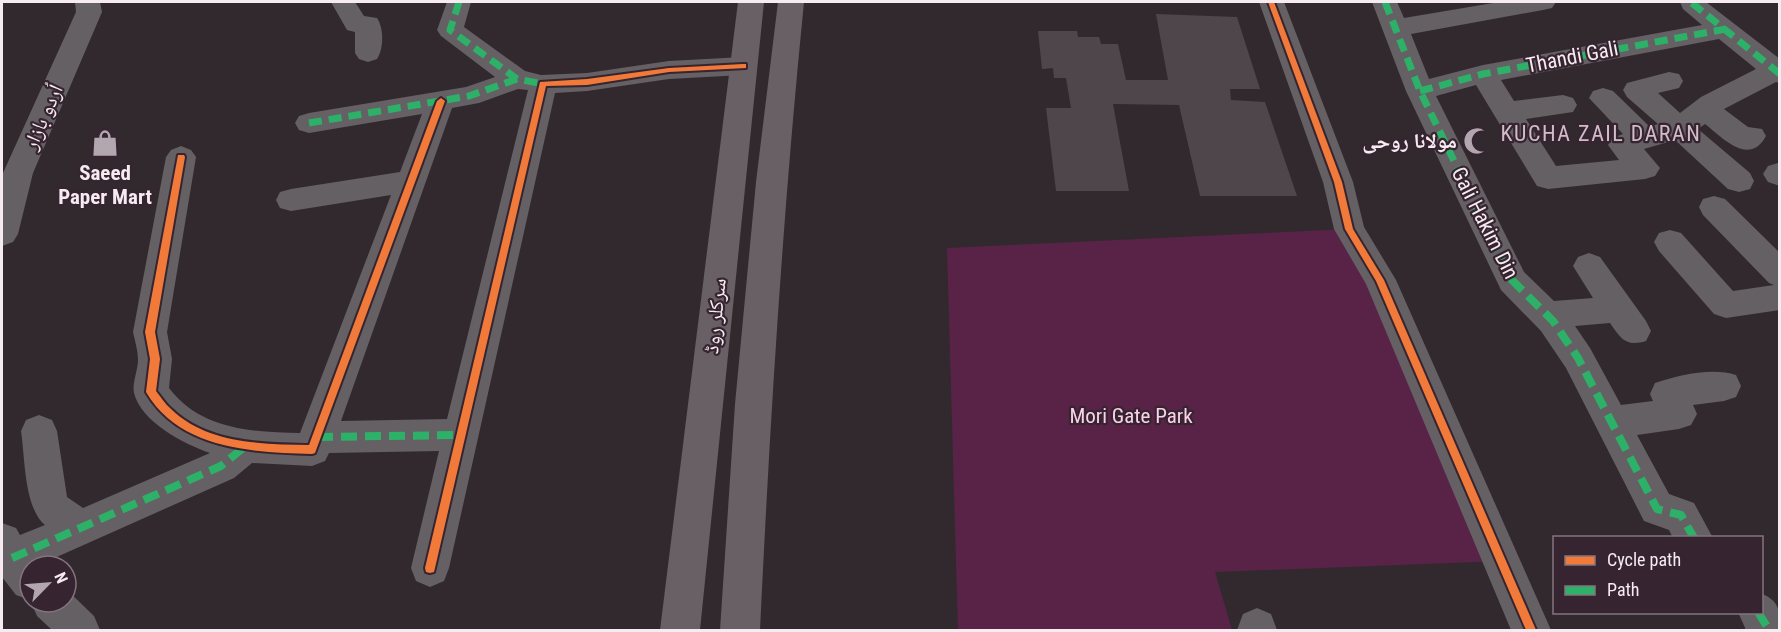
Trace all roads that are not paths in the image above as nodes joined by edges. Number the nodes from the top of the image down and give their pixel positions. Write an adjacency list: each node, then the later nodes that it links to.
1 (88, 2): 32 (street, اُردو بازار)
2 (343, 2): 11 (street)
3 (459, 2): 16 (street)
4 (751, 2): 12 (main road, سرکلر روڈ)
5 (791, 2): 52 (main road)
6 (1271, 2): 53 (street)
7 (1543, 2): 9 (street)
8 (1696, 2): 10 (street)
9 (1391, 15): 17 (street, Gali Hakim Din)
10 (1726, 29): 13 (street); 14 (street, Thandi Gali)
11 (368, 53)
12 (743, 66): 16 (street); 51 (main road, سرکلر روڈ)
13 (1777, 73): 21 (street)
14 (1483, 75): 17 (street, Thandi Gali); 22 (street)
15 (1669, 81): 24 (street)
16 (530, 82): 19 (street); 41 (street)
17 (1420, 91): 37 (street, Gali Hakim Din)
18 (1603, 98): 26 (street)
19 (441, 101): 23 (street); 28 (street)
20 (1563, 105): 22 (street)
21 (1705, 109): 24 (street); 25 (street)
22 (1506, 112): 26 (street)
23 (309, 123)
24 (1680, 128): 26 (street); 29 (street)
25 (1752, 136)
26 (1645, 139)
27 (181, 157): 43 (street)
28 (411, 181): 30 (street); 42 (street)
29 (1739, 181)
30 (291, 200)
31 (1714, 207): 35 (street)
32 (2, 234)
33 (1670, 242): 36 (street)
34 (1589, 267): 37 (street)
35 (1779, 274)
36 (1773, 307)
37 (1547, 315): 39 (street, Gali Hakim Din)
38 (1724, 386): 39 (street)
39 (1611, 422): 45 (street, Gali Hakim Din)
40 (39, 431): 44 (street)
41 (460, 435): 42 (street); 47 (street)
42 (317, 437): 43 (street)
43 (243, 448): 44 (street)
44 (80, 528): 46 (street)
45 (1693, 536)
46 (14, 559)
47 (430, 568)
48 (63, 614): 50 (street)
49 (1759, 614): 54 (street)
50 (80, 630)
51 (680, 630)
52 (740, 630)
53 (1531, 630)
54 (1770, 630)

